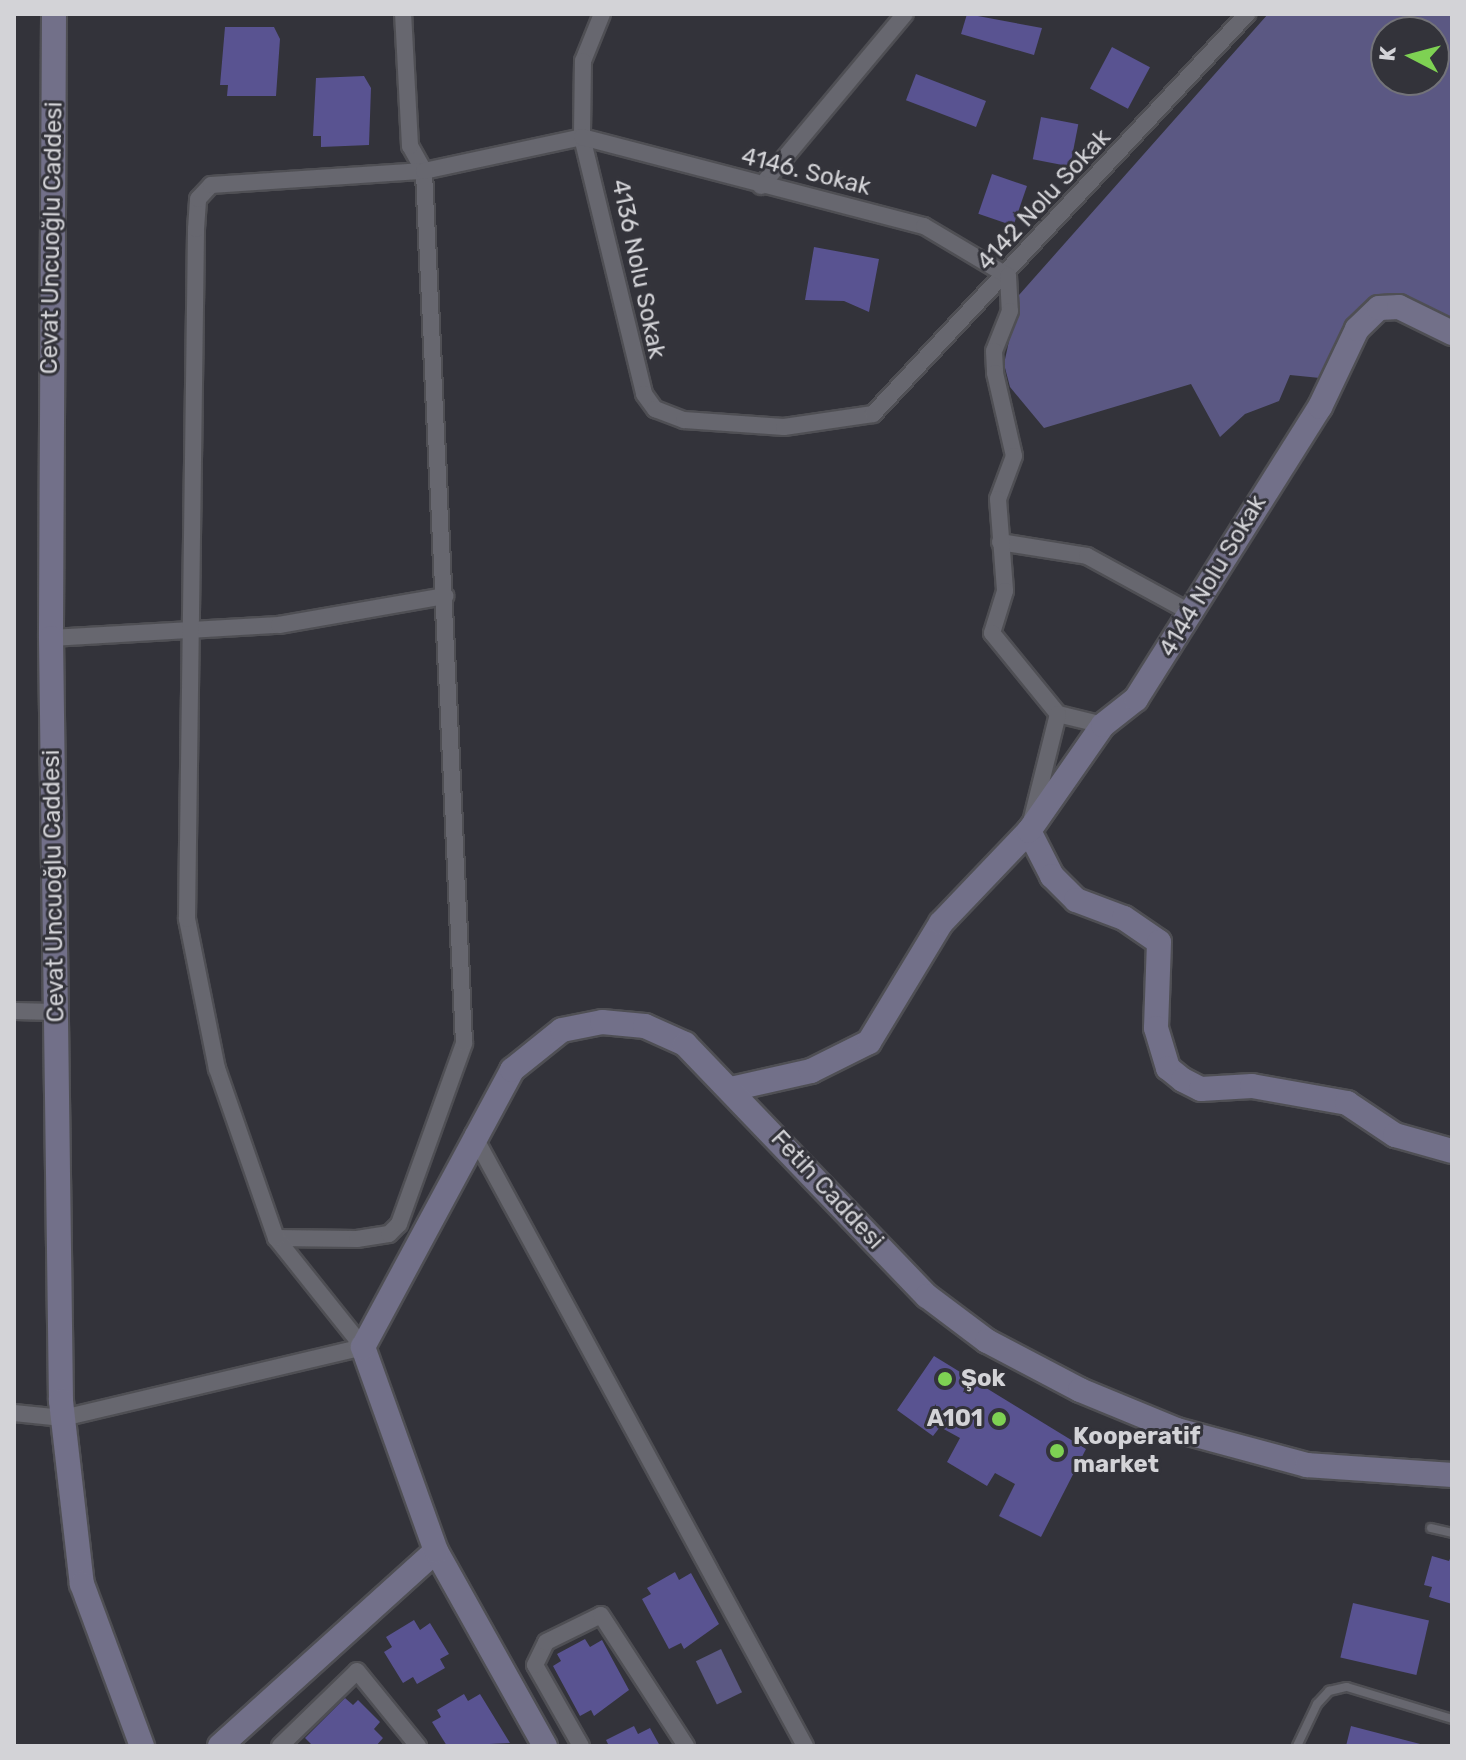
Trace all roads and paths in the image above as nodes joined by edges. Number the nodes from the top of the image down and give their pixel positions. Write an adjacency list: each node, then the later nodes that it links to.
1 (54, 14): 16 (street, Cevat Uncuoğlu Caddesi)
2 (403, 14): 7 (street)
3 (602, 14): 6 (street, 4136 Nolu Sokak)
4 (905, 14): 8 (street)
5 (1247, 14): 9 (street, 4142 Nolu Sokak)
6 (582, 137): 7 (street); 8 (street, 4146. Sokak); 11 (street, 4136 Nolu Sokak)
7 (424, 171): 13 (street); 15 (street)
8 (761, 186): 9 (street, 4146. Sokak)
9 (1008, 276): 11 (street, 4142 Nolu Sokak); 12 (street)
10 (1452, 333): 14 (street, 4144 Nolu Sokak)
11 (873, 414)
12 (1000, 542): 14 (street); 17 (street)
13 (446, 596): 15 (street); 25 (street)
14 (1193, 614): 18 (street, 4144 Nolu Sokak)
15 (192, 634): 16 (street); 25 (street)
16 (51, 638): 21 (street, Cevat Uncuoğlu Caddesi)
17 (1058, 714): 18 (street); 19 (street)
18 (1103, 725): 19 (street, 4144 Nolu Sokak)
19 (1029, 831): 22 (street, 4144 Nolu Sokak); 24 (street)
20 (14, 1011): 21 (street)
21 (55, 1012): 28 (street, Cevat Uncuoğlu Caddesi)
22 (731, 1089): 23 (street, Fetih Caddesi); 29 (street, Fetih Caddesi)
23 (473, 1134): 26 (street, Fetih Caddesi); 41 (street)
24 (1452, 1151)
25 (276, 1238): 26 (street)
26 (363, 1347): 28 (street); 32 (street)
27 (14, 1413): 28 (street)
28 (63, 1418): 34 (street, Cevat Uncuoğlu Caddesi)
29 (1452, 1475)
30 (1431, 1528): 31 (lane)
31 (1452, 1533)
32 (436, 1551): 35 (street); 38 (street)
33 (1452, 1719): 42 (lane)
34 (142, 1746)
35 (220, 1746)
36 (280, 1746): 37 (street)
37 (418, 1746)
38 (545, 1746)
39 (581, 1746): 40 (street)
40 (686, 1746)
41 (805, 1746)
42 (1297, 1746)

